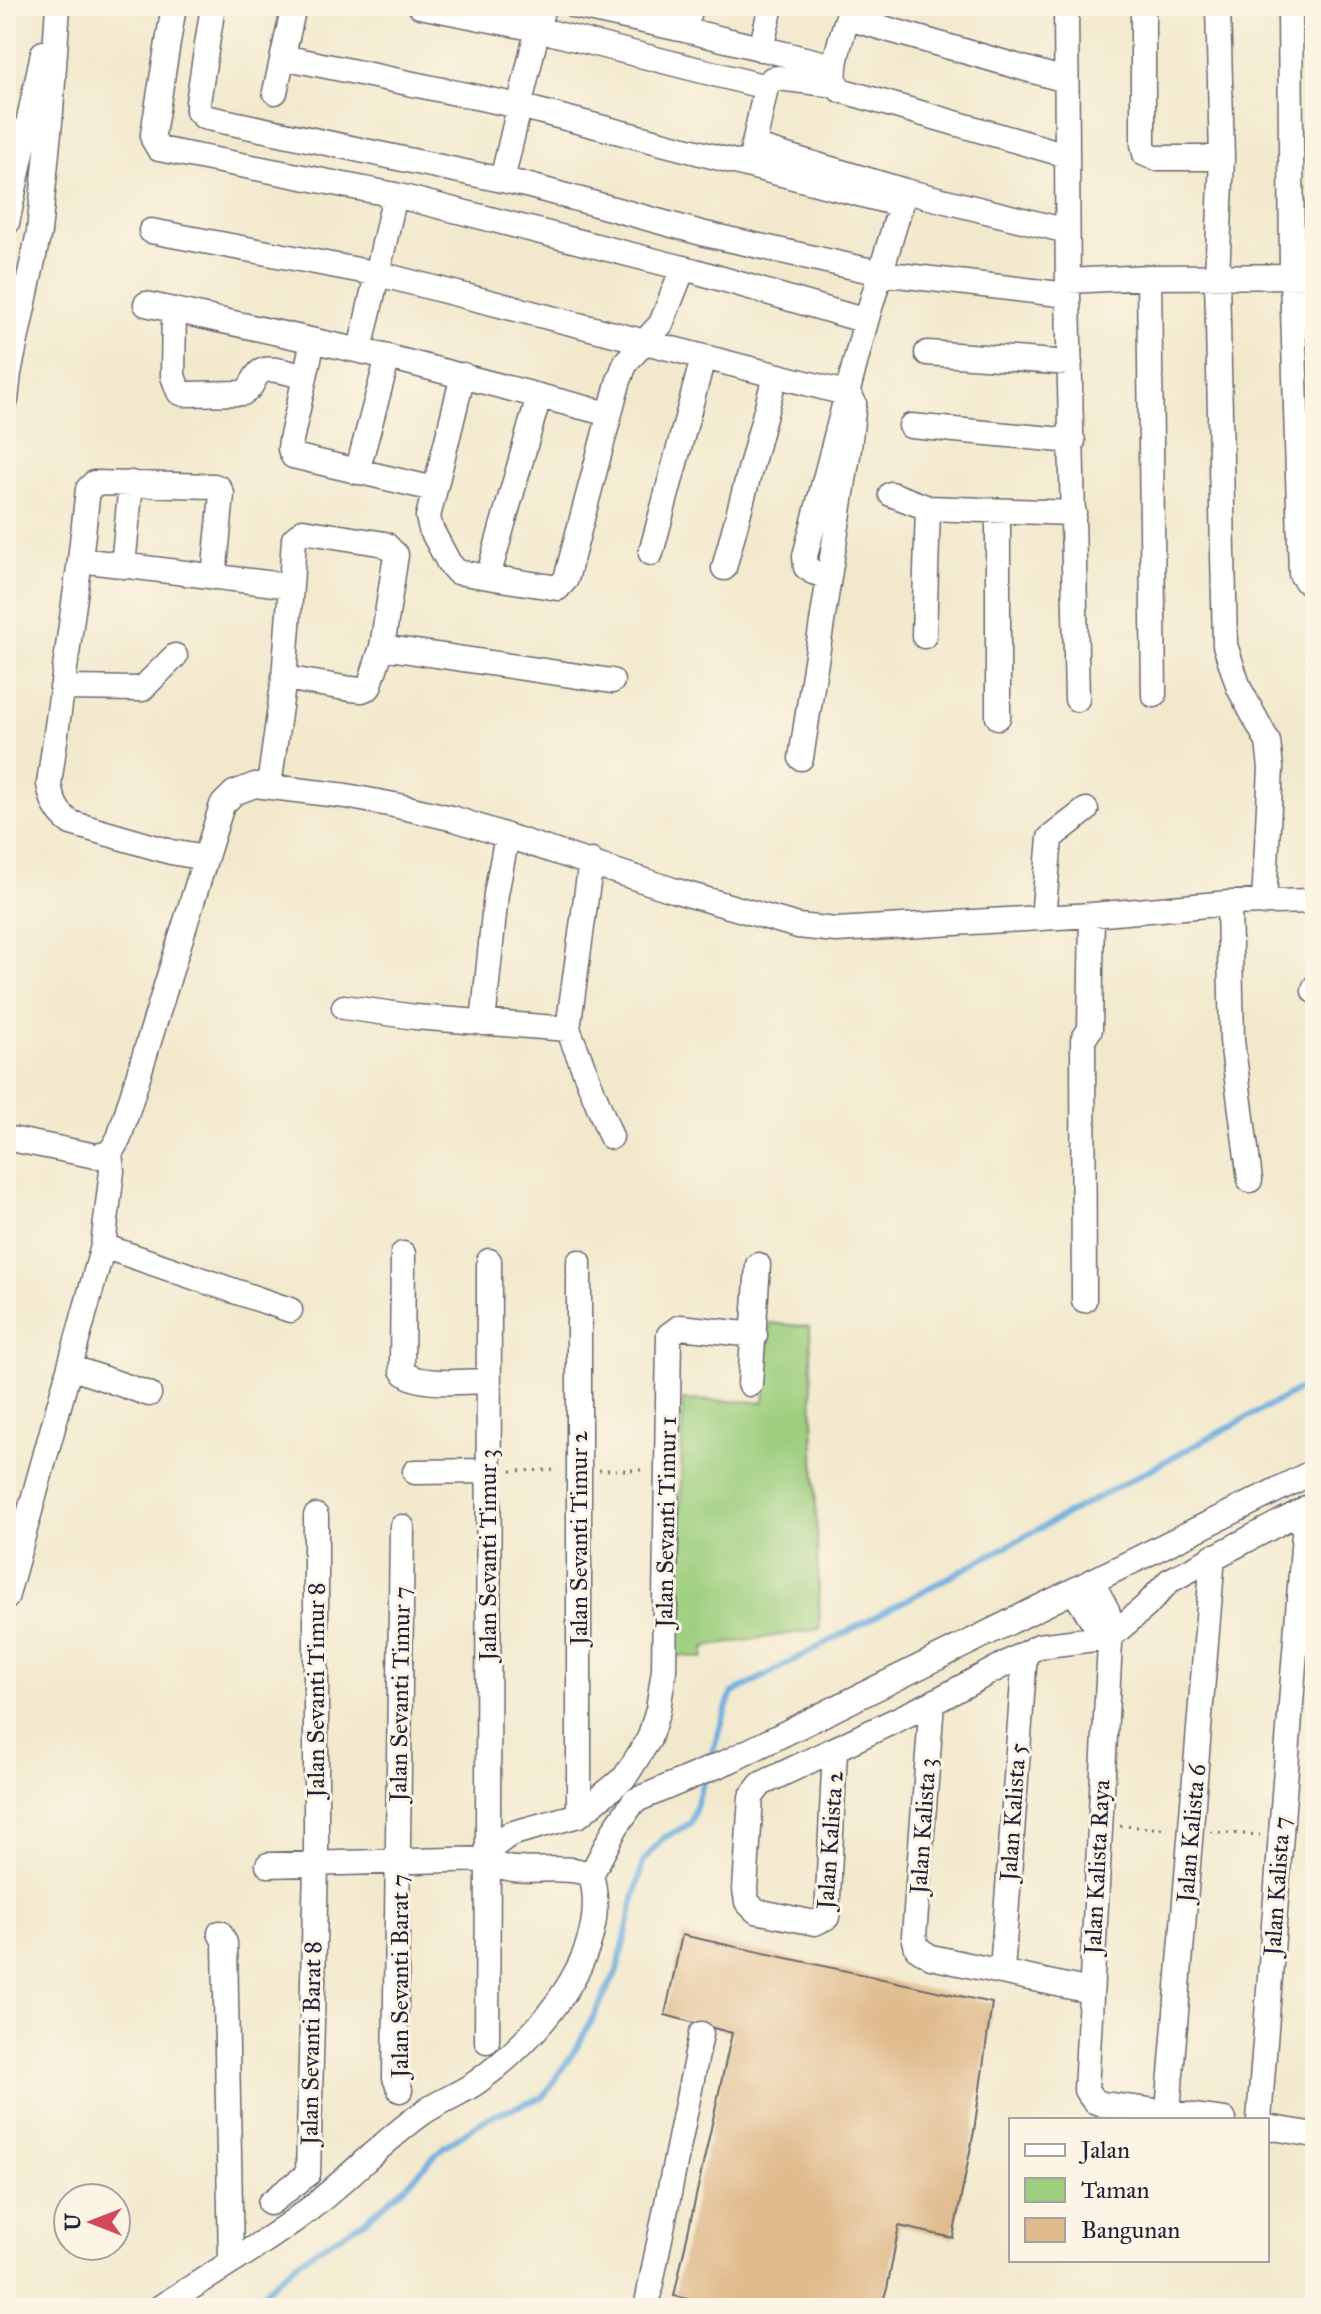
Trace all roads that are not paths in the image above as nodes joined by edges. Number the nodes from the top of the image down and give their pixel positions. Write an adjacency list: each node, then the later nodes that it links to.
1 (174, 6): 28 (street)
2 (213, 6): 27 (street)
3 (294, 6): 18 (street)
4 (420, 6): 12 (street)
5 (575, 6): 13 (street)
6 (771, 6): 17 (street)
7 (1066, 6): 20 (street)
8 (1143, 6): 26 (street)
9 (1218, 6): 26 (street)
10 (1290, 6): 37 (street)
11 (58, 8): 30 (street); 33 (street)
12 (467, 10): 15 (street)
13 (617, 11): 16 (street)
14 (850, 12): 19 (street); 20 (street)
15 (540, 17): 21 (street); 23 (street)
16 (688, 18): 17 (street)
17 (761, 49): 19 (street)
18 (283, 57): 22 (street); 23 (street)
19 (835, 76): 21 (street); 25 (street)
20 (1065, 80): 25 (street)
21 (766, 87): 24 (street)
22 (275, 92)
23 (519, 106): 24 (street); 27 (street)
24 (751, 155): 29 (street)
25 (1066, 155): 32 (street)
26 (1222, 158): 39 (street)
27 (502, 180): 35 (street)
28 (395, 195): 34 (street); 36 (street)
29 (903, 198): 32 (street); 35 (street)
30 (6, 223): 33 (street)
31 (151, 231): 36 (street)
32 (1067, 231): 40 (street)
33 (39, 232): 41 (street)
34 (683, 268): 44 (street); 46 (street)
35 (881, 273): 40 (street); 44 (street)
36 (379, 274): 46 (street); 47 (street)
37 (1304, 276): 39 (street); 75 (street)
38 (1149, 277): 39 (street); 40 (street); 83 (street)
39 (1217, 277): 94 (street)
40 (1068, 288): 51 (street)
41 (15, 301): 52 (street)
42 (146, 304): 43 (street)
43 (174, 310): 45 (street); 55 (street)
44 (866, 321): 56 (street)
45 (313, 341): 47 (street); 55 (street)
46 (645, 343): 50 (street); 59 (street)
47 (360, 350): 49 (street)
48 (927, 353): 51 (street)
49 (388, 357): 53 (street); 62 (street)
50 (703, 358): 54 (street); 69 (street)
51 (1070, 363): 61 (street)
52 (8, 372): 58 (street)
53 (463, 375): 57 (street); 64 (street)
54 (775, 376): 56 (street); 72 (street)
55 (305, 377): 62 (street)
56 (849, 394): 86 (street)
57 (539, 396): 59 (street); 74 (street)
58 (6, 400)
59 (609, 414): 74 (street)
60 (911, 426): 61 (street)
61 (1073, 441): 68 (street)
62 (357, 472): 64 (street)
63 (131, 483): 70 (street); 71 (street); 73 (street)
64 (434, 489): 74 (street)
65 (891, 494): 66 (street)
66 (928, 508): 67 (street); 77 (street)
67 (998, 511): 68 (street); 85 (street)
68 (1074, 513): 84 (street)
69 (651, 553)
70 (80, 560): 71 (street); 82 (street)
71 (123, 566): 73 (street)
72 (724, 568)
73 (214, 577): 76 (street)
74 (488, 577)
75 (1315, 582)
76 (291, 586): 78 (street); 80 (street)
77 (924, 636)
78 (382, 647): 80 (street); 81 (street)
79 (175, 656): 82 (street)
80 (284, 678): 87 (street)
81 (612, 681)
82 (62, 688): 90 (street)
83 (1154, 695)
84 (1077, 699)
85 (998, 717)
86 (801, 758)
87 (269, 786): 89 (street); 90 (street)
88 (1086, 810): 96 (street)
89 (507, 836): 91 (street); 98 (street)
90 (205, 858): 102 (street)
91 (591, 861): 96 (street); 99 (street)
92 (1315, 901): 94 (street)
93 (1229, 903): 94 (street); 95 (street); 103 (street)
94 (1264, 903)
95 (1092, 915): 96 (street); 109 (street)
96 (1043, 918)
97 (344, 1007): 98 (street)
98 (483, 1023): 99 (street)
99 (568, 1029): 100 (street)
100 (611, 1137)
101 (6, 1138): 102 (street)
102 (110, 1153): 104 (street)
103 (1250, 1180)
104 (103, 1246): 110 (street); 112 (street)
105 (403, 1254): 113 (street)
106 (489, 1261): 113 (street, Jalan Sevanti Timur 3)
107 (579, 1262): 130 (street, Jalan Sevanti Timur 2)
108 (758, 1265): 111 (street)
109 (1084, 1300)
110 (290, 1310)
111 (755, 1335): 114 (street); 130 (street, Jalan Sevanti Timur 1)
112 (70, 1367): 115 (street); 122 (street)
113 (488, 1381): 116 (street, Jalan Sevanti Timur 3)
114 (750, 1384)
115 (149, 1394)
116 (488, 1471): 118 (street); 131 (street, Jalan Sevanti Timur 3)
117 (1315, 1471): 124 (street)
118 (415, 1472)
119 (1310, 1506): 123 (street); 144 (street, Jalan Kalista 7)
120 (316, 1516): 134 (street, Jalan Sevanti Timur 8)
121 (402, 1527): 132 (street, Jalan Sevanti Timur 7)
122 (12, 1550): 125 (street)
123 (1213, 1556): 126 (street); 142 (street, Jalan Kalista 6)
124 (1083, 1587): 126 (street); 135 (street)
125 (6, 1598)
126 (1110, 1637): 127 (street); 138 (street, Jalan Kalista Raya)
127 (1025, 1654): 128 (street); 137 (street, Jalan Kalista 5)
128 (932, 1703): 129 (street); 137 (street, Jalan Kalista 3)
129 (835, 1749): 129 (street, Jalan Kalista 2)
130 (579, 1815): 131 (street)
131 (488, 1854): 132 (street); 135 (street); 140 (street, Jalan Sevanti Timur 3)
132 (399, 1862): 134 (street); 141 (street, Jalan Sevanti Barat 7)
133 (268, 1865): 134 (street)
134 (316, 1865): 147 (street, Jalan Sevanti Barat 8)
135 (591, 1875): 148 (street)
136 (220, 1933): 148 (street)
137 (1002, 1971): 138 (street)
138 (1090, 1991): 142 (street, Jalan Kalista Raya)
139 (701, 2034): 150 (street)
140 (487, 2041)
141 (400, 2090)
142 (1168, 2111): 143 (street)
143 (1212, 2118)
144 (1259, 2118)
145 (1269, 2127): 146 (street)
146 (1315, 2135)
147 (270, 2203)
148 (231, 2261): 149 (street)
149 (159, 2308)
150 (646, 2308)

